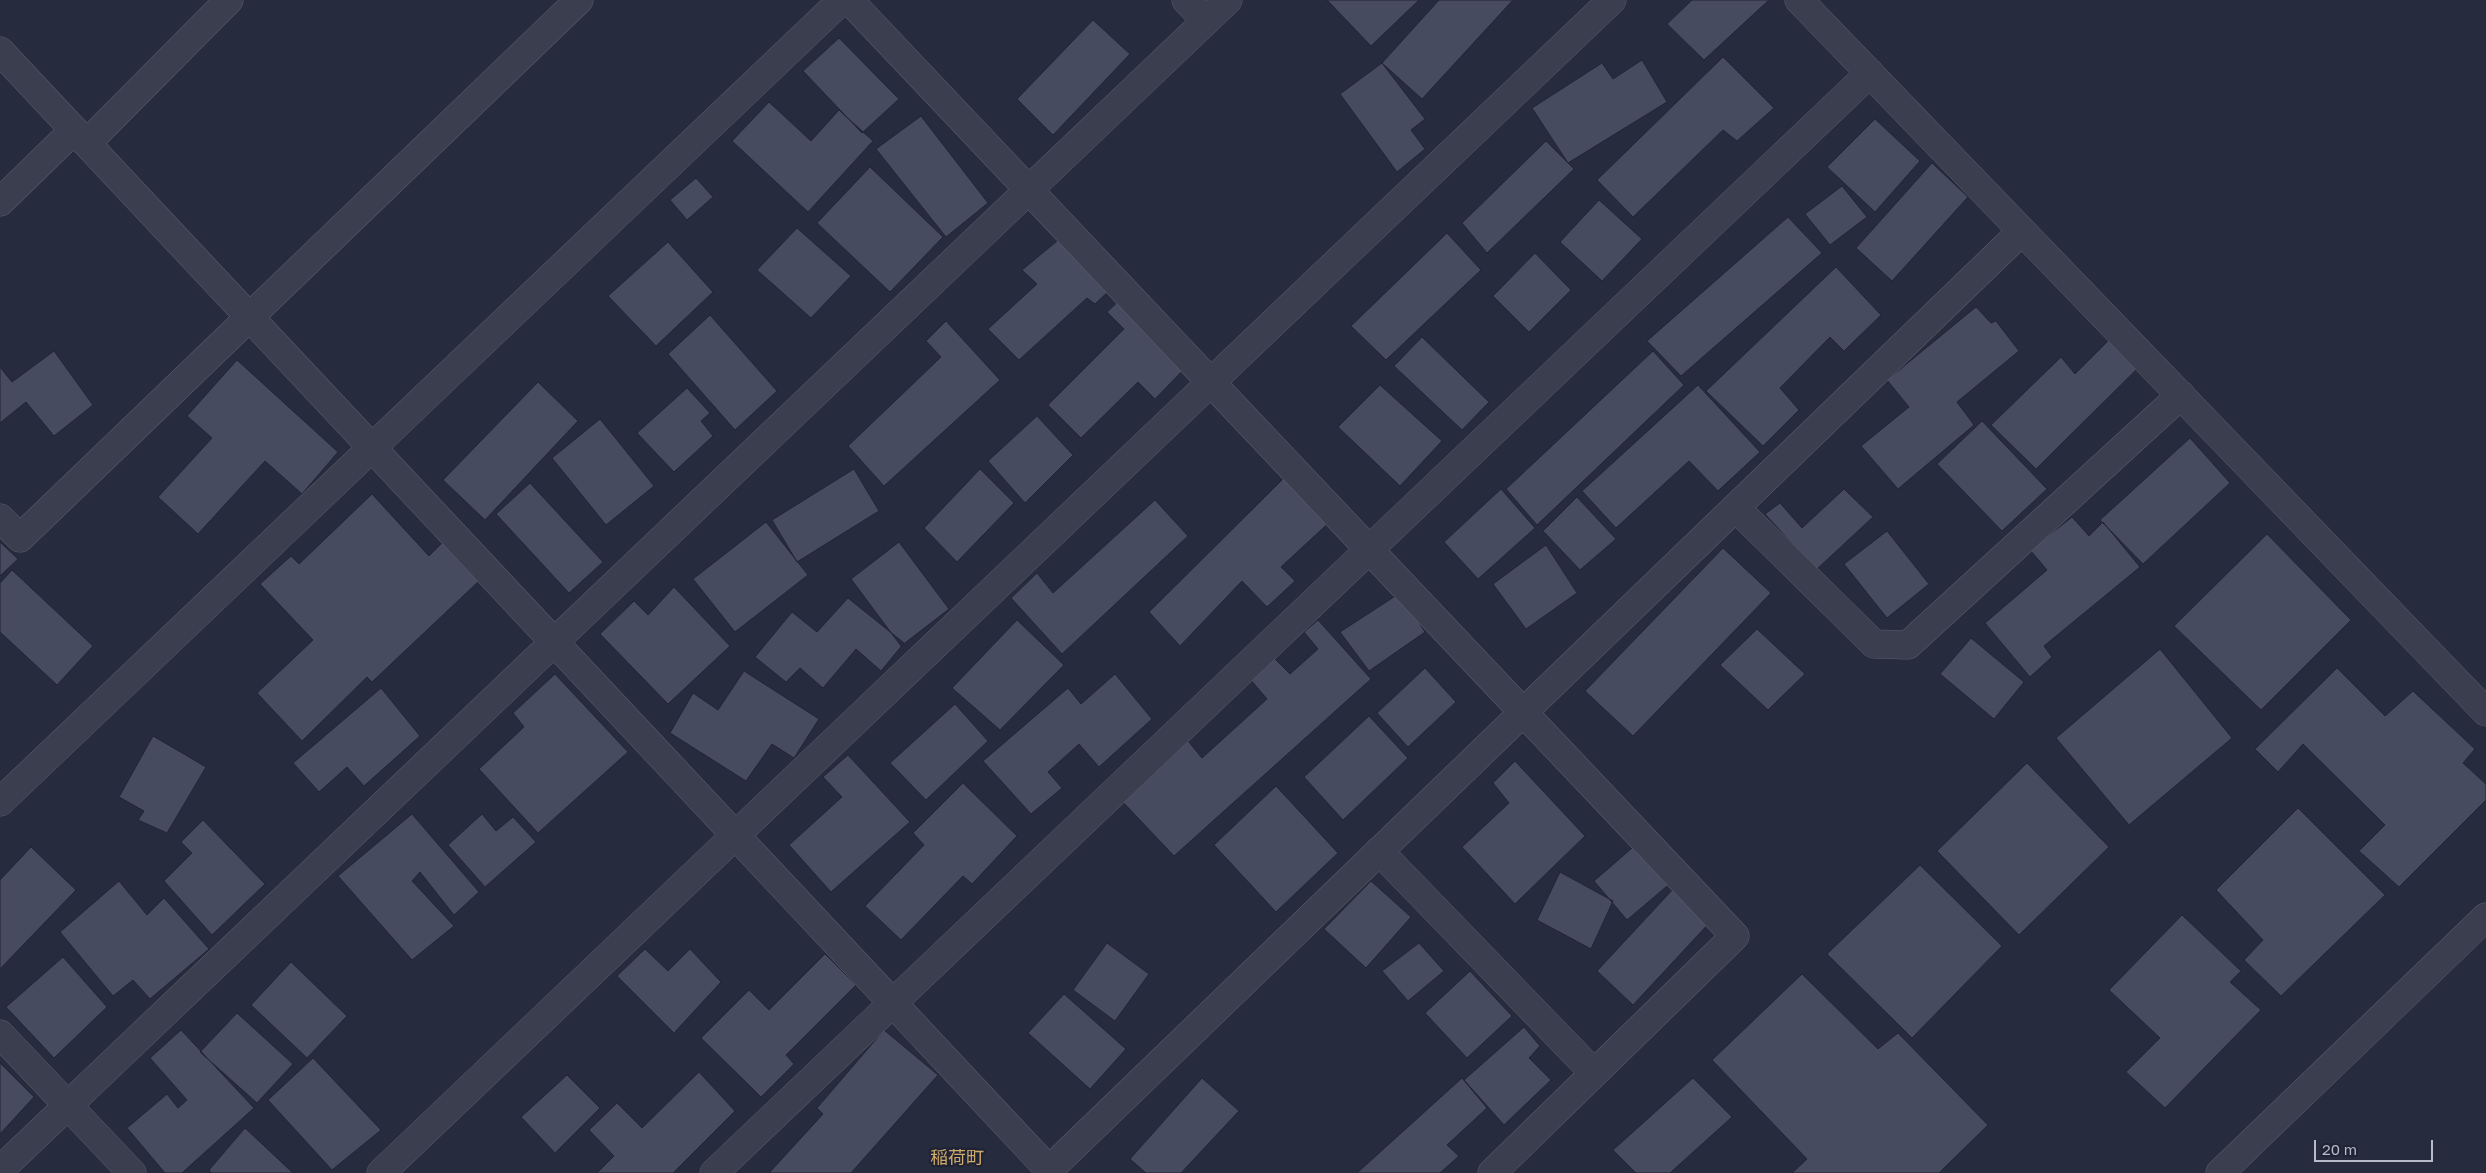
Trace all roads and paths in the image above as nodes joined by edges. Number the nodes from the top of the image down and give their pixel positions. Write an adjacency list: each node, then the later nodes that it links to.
1 (229, 0): 12 (street)
2 (579, 0): 16 (street)
3 (842, 0): 19 (street)
4 (849, 0): 13 (street)
5 (1186, 0): 9 (street)
6 (1228, 0): 9 (street)
7 (1612, 0): 17 (street)
8 (1799, 0): 11 (street)
9 (1206, 21): 13 (street)
10 (0, 51): 12 (street)
11 (1870, 73): 15 (street); 22 (street)
12 (81, 137): 14 (street); 16 (street)
13 (1029, 190): 17 (street); 23 (street)
14 (0, 202)
15 (2022, 231): 18 (street); 20 (street)
16 (251, 318): 19 (street); 21 (street)
17 (1211, 382): 22 (street); 27 (street)
18 (2180, 396): 20 (street); 25 (street)
19 (372, 448): 23 (street); 26 (street)
20 (1736, 508): 24 (street)
21 (0, 518)
22 (1369, 550): 24 (street); 30 (street)
23 (554, 642): 27 (street); 33 (street)
24 (1524, 712): 28 (street); 32 (street)
25 (2486, 712)
26 (0, 802)
27 (736, 835): 30 (street); 37 (street)
28 (1379, 851): 32 (street); 35 (street)
29 (2486, 917): 40 (street)
30 (893, 1003): 35 (street); 38 (street)
31 (0, 1034): 33 (street)
32 (1594, 1073): 39 (street)
33 (68, 1105): 34 (street); 36 (street)
34 (0, 1170)
35 (1051, 1172)
36 (132, 1173)
37 (381, 1173)
38 (714, 1173)
39 (1492, 1173)
40 (2220, 1173)

